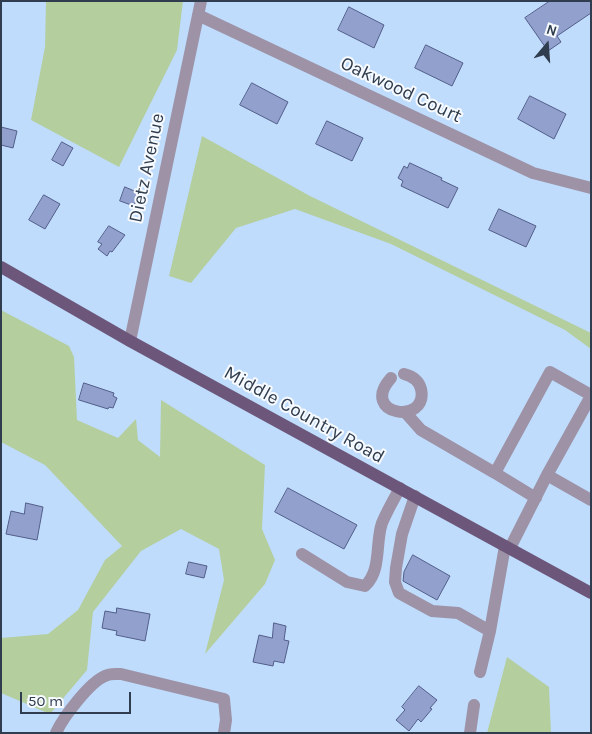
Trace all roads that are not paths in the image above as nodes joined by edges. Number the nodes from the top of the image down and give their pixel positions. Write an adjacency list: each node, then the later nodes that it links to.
1 (201, 1): 2 (street, Dietz Avenue)
2 (198, 15): 3 (street, Oakwood Court); 5 (street, Dietz Avenue)
3 (591, 188)
4 (1, 267): 5 (main road, Middle Country Road)
5 (130, 341): 10 (main road, Middle Country Road)
6 (591, 395): 8 (street); 9 (street)
7 (405, 412): 7 (street); 8 (street)
8 (495, 473): 12 (street)
9 (547, 475): 12 (street); 13 (street)
10 (400, 488): 11 (main road, Middle Country Road); 15 (street)
11 (415, 496): 14 (main road, Middle Country Road); 17 (street)
12 (536, 498): 14 (street)
13 (591, 500)
14 (507, 547): 16 (main road, Middle Country Road); 17 (street)
15 (302, 554)
16 (591, 592)
17 (490, 631): 18 (street)
18 (480, 672)
19 (474, 705): 22 (street)
20 (56, 733): 21 (street)
21 (224, 733)
22 (470, 733)

